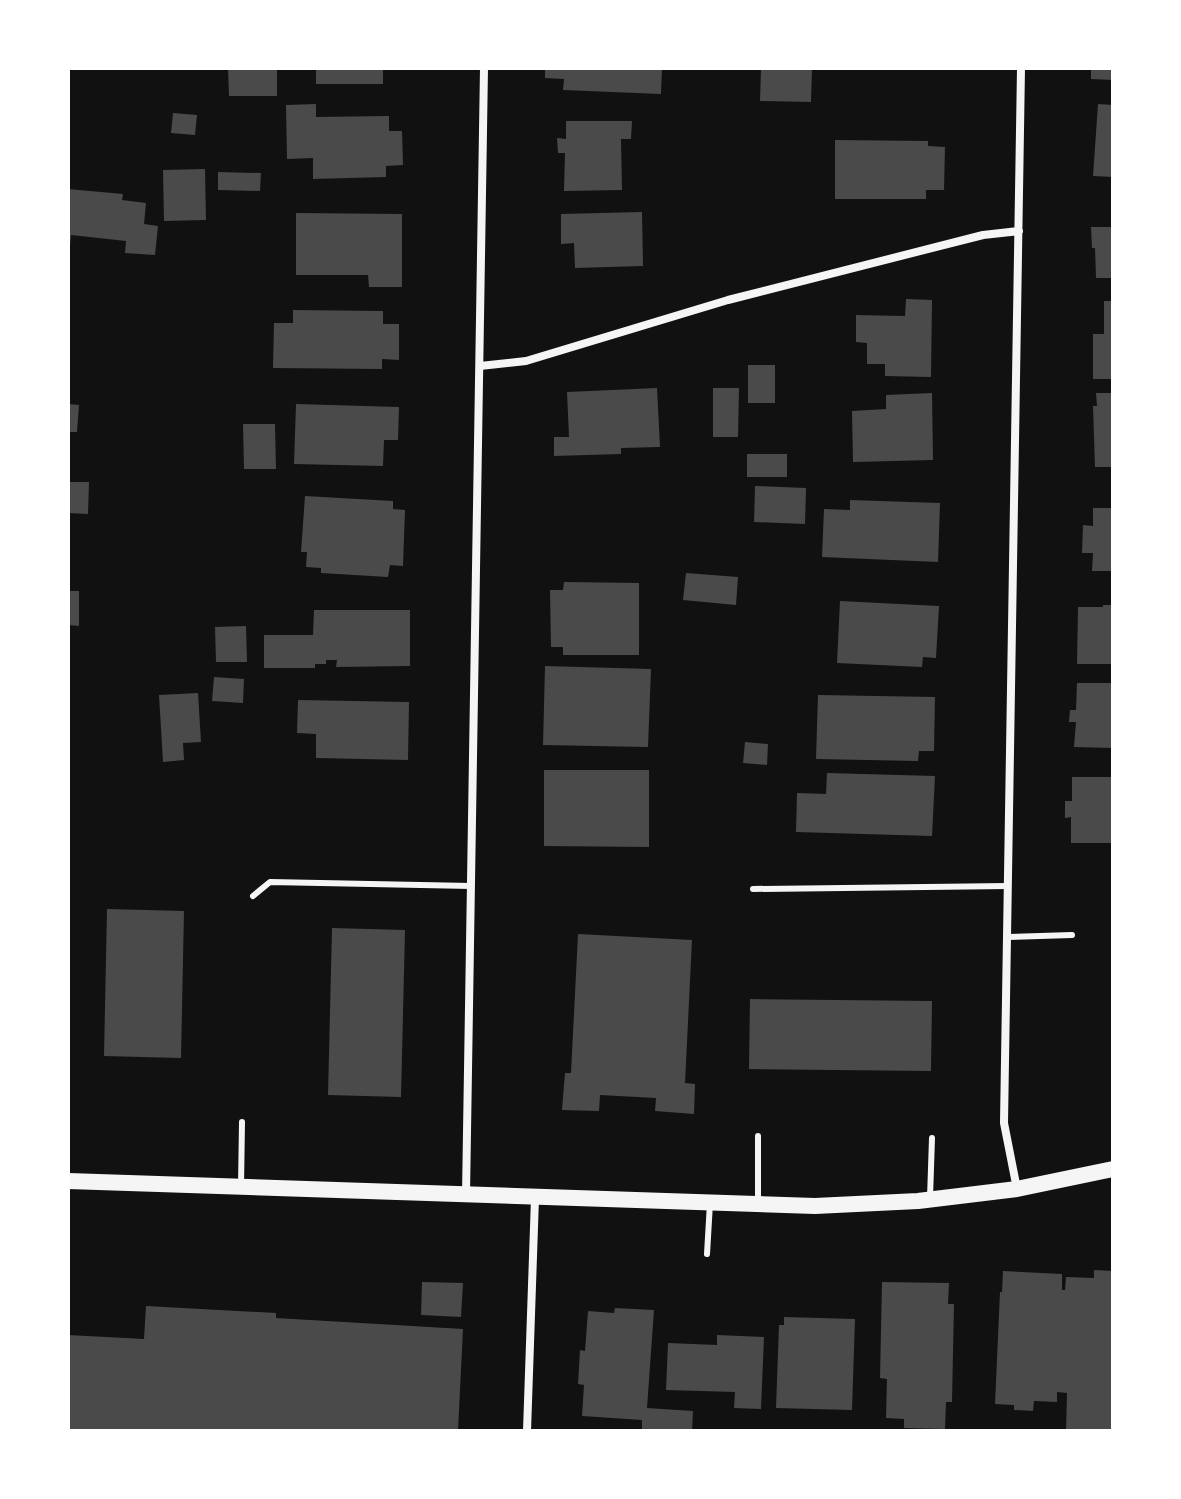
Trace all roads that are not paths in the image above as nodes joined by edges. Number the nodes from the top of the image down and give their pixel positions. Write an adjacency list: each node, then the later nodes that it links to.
1 (484, 68): 4 (street)
2 (1021, 68): 3 (street)
3 (1019, 231): 4 (street); 6 (street)
4 (480, 366): 5 (street)
5 (471, 886): 8 (lane); 18 (street)
6 (1008, 886): 7 (lane); 10 (street)
7 (753, 889)
8 (253, 896)
9 (1072, 935): 10 (lane)
10 (1007, 937): 17 (street)
11 (242, 1122): 16 (lane)
12 (758, 1136): 22 (lane)
13 (932, 1138): 20 (lane)
14 (1113, 1169): 17 (main road)
15 (68, 1181): 16 (main road)
16 (241, 1187): 18 (main road)
17 (1017, 1189): 20 (main road)
18 (466, 1196): 19 (main road)
19 (535, 1198): 21 (main road); 24 (street)
20 (930, 1199): 22 (main road)
21 (710, 1203): 22 (main road); 23 (lane)
22 (758, 1205)
23 (707, 1254)
24 (527, 1431)

